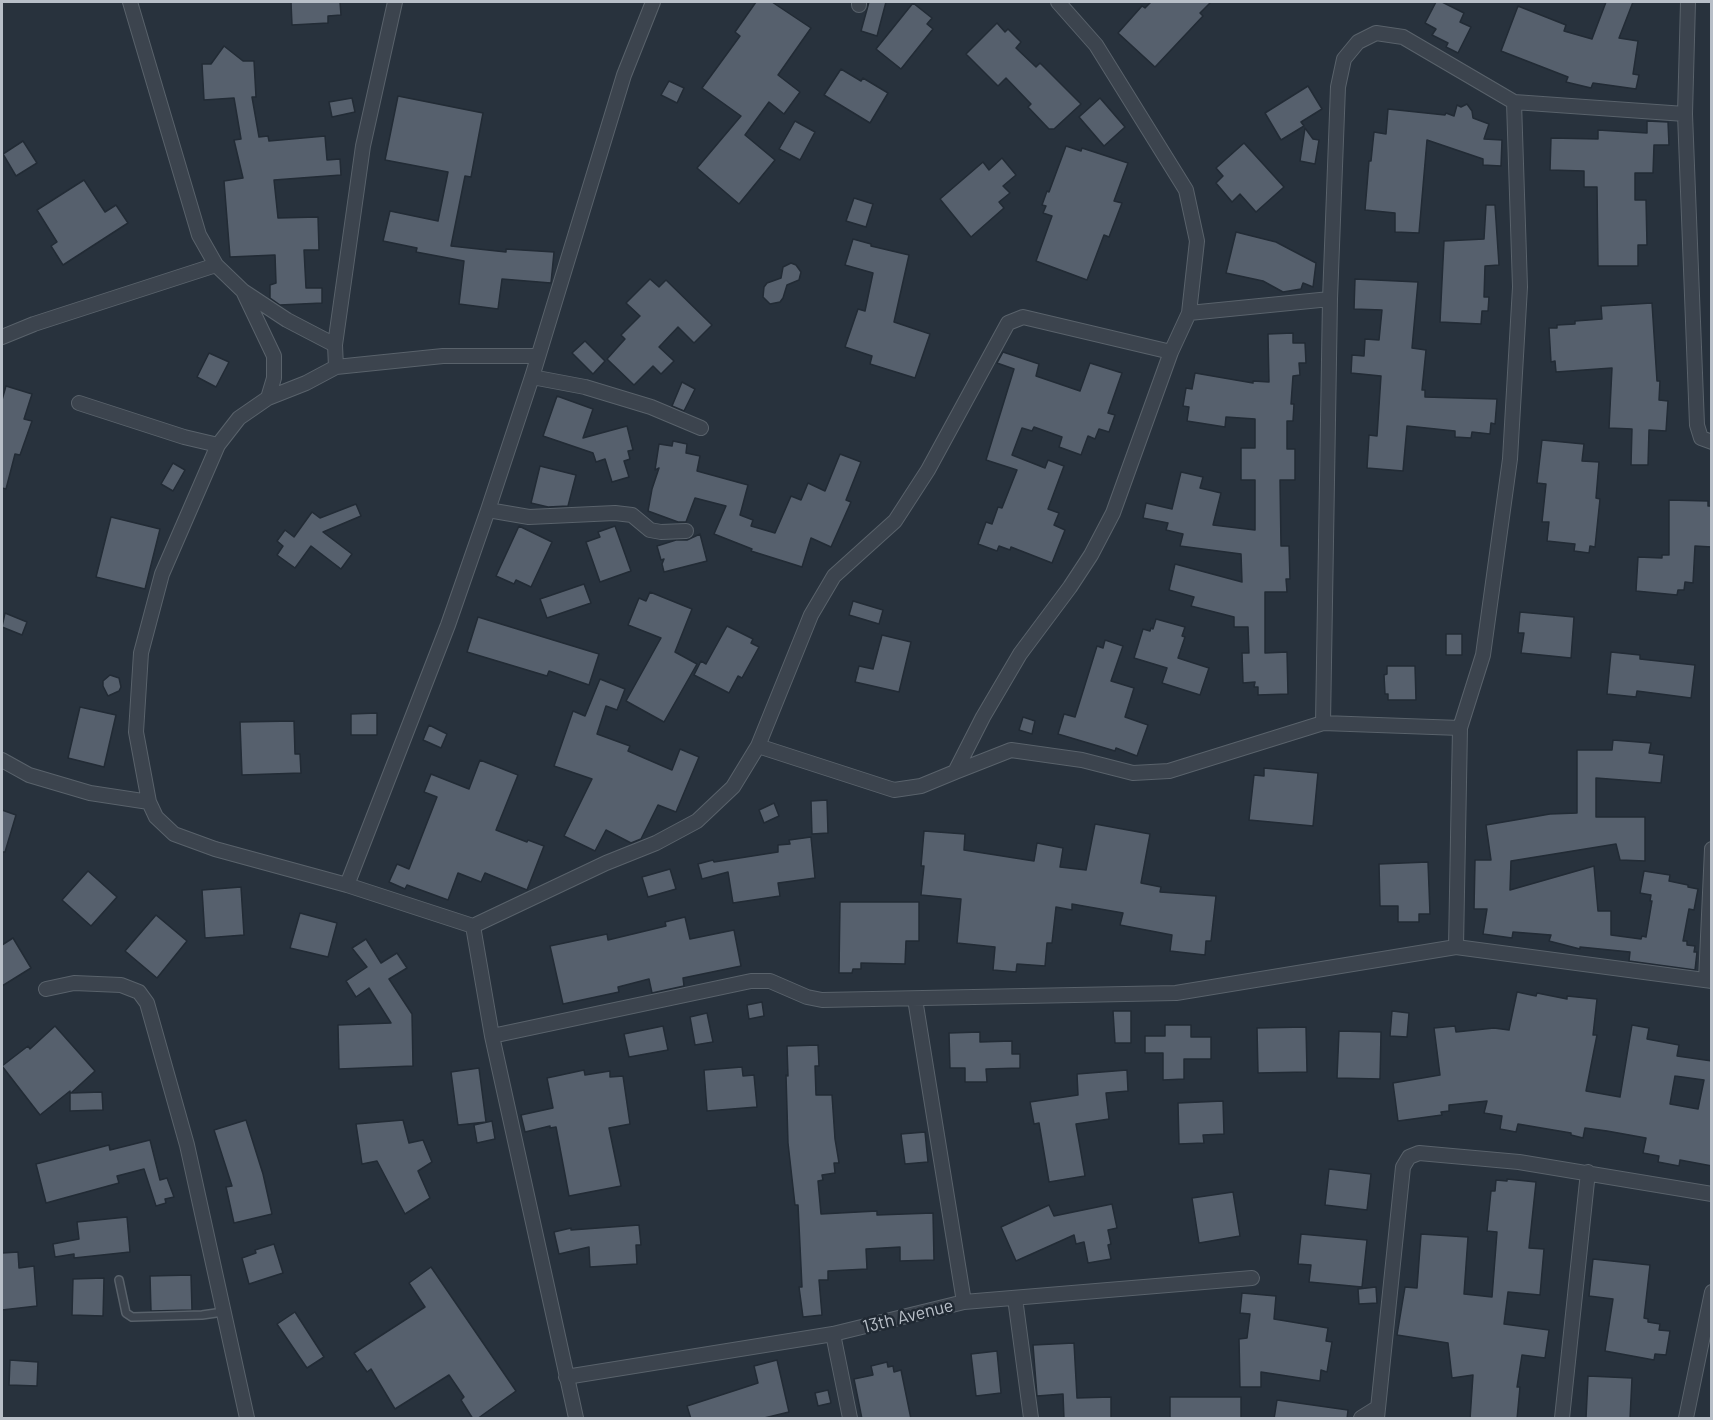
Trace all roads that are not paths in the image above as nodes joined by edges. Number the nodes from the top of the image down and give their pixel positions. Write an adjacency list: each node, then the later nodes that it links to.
1 (130, 2): 8 (street)
2 (395, 2): 13 (street)
3 (653, 2): 15 (street)
4 (1058, 2): 11 (street)
5 (1688, 2): 7 (street)
6 (1514, 102): 7 (street); 10 (street); 26 (street)
7 (1684, 114): 21 (street)
8 (216, 265): 9 (street); 12 (street)
9 (243, 291): 13 (street); 18 (street)
10 (1330, 299): 11 (street); 25 (street)
11 (1190, 313): 14 (street)
12 (2, 337)
13 (335, 345): 16 (street)
14 (1171, 352): 27 (street); 29 (street)
15 (536, 356): 16 (street); 17 (street)
16 (336, 367): 18 (street)
17 (532, 377): 20 (street); 23 (street)
18 (268, 398): 22 (street)
19 (79, 403): 22 (street)
20 (701, 428)
21 (1712, 442)
22 (218, 445): 30 (street)
23 (488, 510): 24 (street); 32 (street)
24 (686, 531)
25 (1323, 723): 26 (street); 29 (street)
26 (1460, 728): 34 (street)
27 (758, 746): 29 (street); 33 (street)
28 (2, 760): 30 (street)
29 (955, 772)
30 (149, 802): 32 (street)
31 (1712, 849): 35 (street)
32 (347, 885): 33 (street)
33 (473, 926): 38 (street)
34 (1456, 947): 35 (street); 37 (street)
35 (1709, 981)
36 (46, 989): 46 (street)
37 (915, 999): 38 (street); 45 (street)
38 (492, 1036): 48 (street)
39 (1588, 1172): 40 (street); 49 (street); 55 (street)
40 (1712, 1194)
41 (1252, 1278): 44 (street, 13th Avenue)
42 (119, 1280): 46 (lane)
43 (1712, 1292): 56 (street)
44 (1015, 1298): 45 (street, 13th Avenue); 53 (street)
45 (964, 1302): 47 (street, 13th Avenue)
46 (223, 1312): 50 (street)
47 (833, 1334): 48 (street, 13th Avenue); 52 (street)
48 (566, 1377): 51 (street)
49 (1377, 1413): 54 (street)
50 (247, 1419)
51 (576, 1419)
52 (850, 1419)
53 (1031, 1419)
54 (1361, 1419)
55 (1562, 1419)
56 (1686, 1419)

